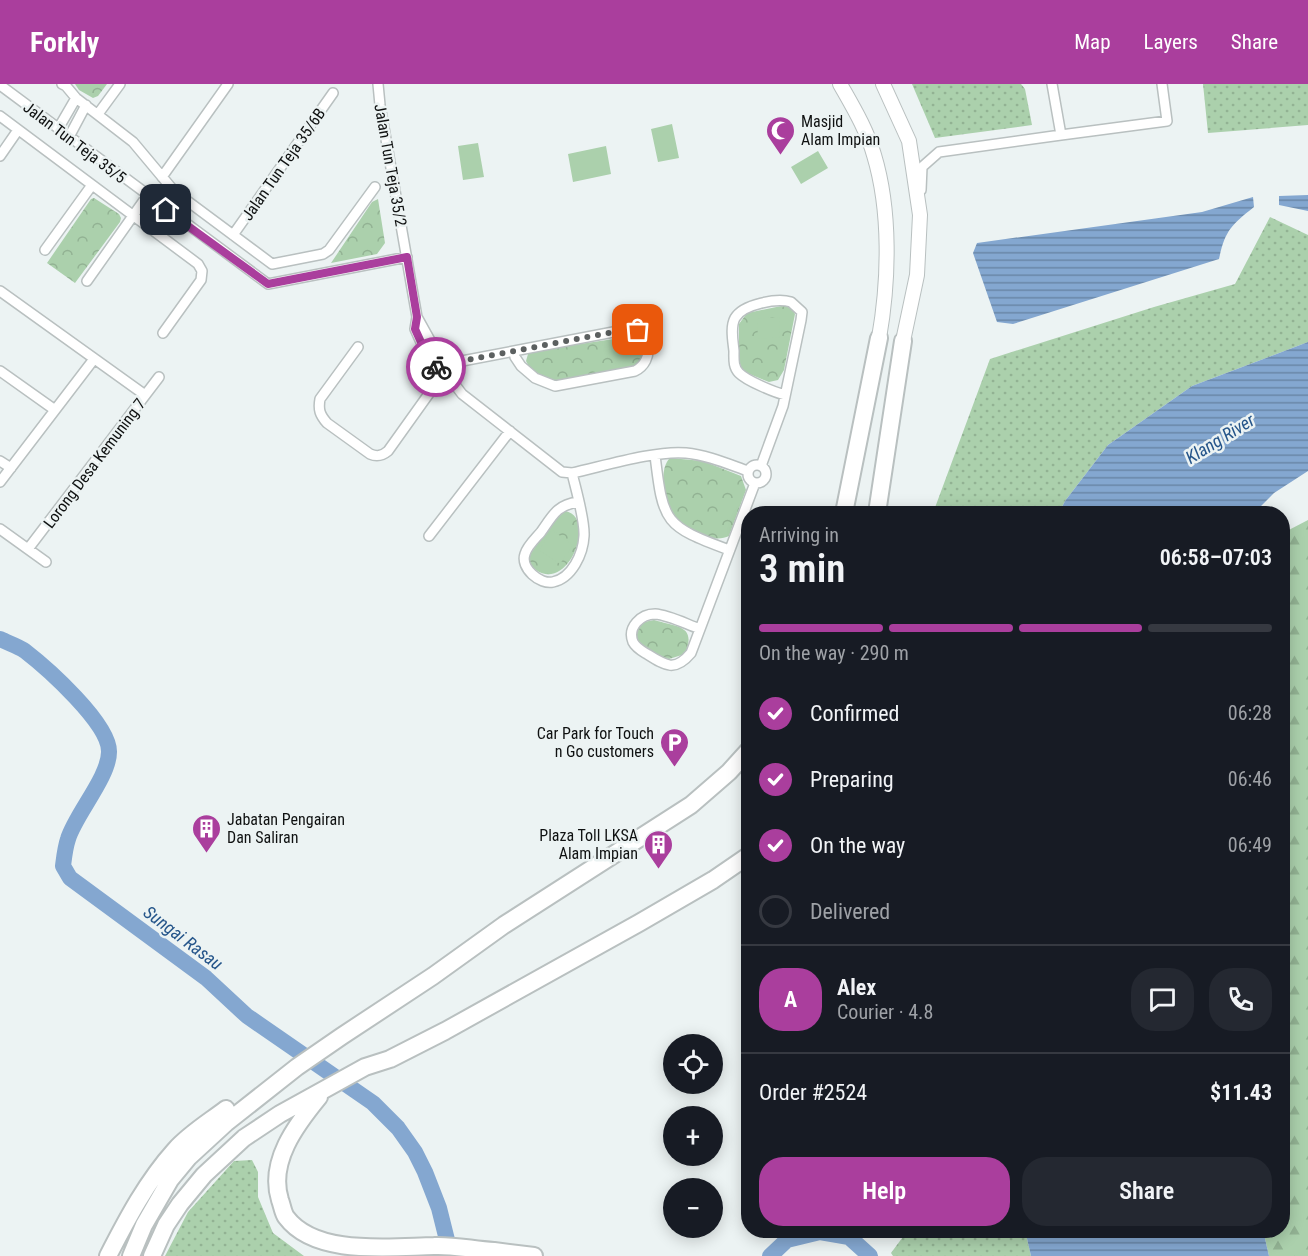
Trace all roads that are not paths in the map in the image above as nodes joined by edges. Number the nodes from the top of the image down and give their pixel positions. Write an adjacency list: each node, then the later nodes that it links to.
1 (120, 84): 13 (street)
2 (228, 84): 20 (street)
3 (378, 84): 28 (street, Jalan Tun Teja 35/2)
4 (840, 84): 33 (main road)
5 (883, 84): 24 (main road)
6 (1052, 84): 17 (street)
7 (1162, 84): 17 (street)
8 (65, 85): 11 (street)
9 (0, 86): 15 (street, Jalan Tun Teja 35/5)
10 (333, 93): 26 (street, Jalan Tun Teja 35/6B)
11 (75, 98): 12 (street); 15 (street)
12 (86, 105): 13 (street); 18 (street)
13 (98, 114): 20 (street)
14 (0, 116): 16 (street)
15 (58, 129): 18 (street, Jalan Tun Teja 35/5)
16 (18, 130): 19 (street); 21 (street)
17 (1061, 135): 24 (street)
18 (69, 137): 23 (street, Jalan Tun Teja 35/5)
19 (0, 156)
20 (162, 177): 26 (street)
21 (92, 185): 25 (street); 27 (street)
22 (375, 187): 26 (street)
23 (147, 196): 25 (street); 28 (street, Jalan Tun Teja 35/5)
24 (920, 215): 34 (main road)
25 (133, 216): 29 (street); 32 (street)
26 (233, 235)
27 (45, 250)
28 (407, 257): 31 (street, Jalan Tun Teja 35/2)
29 (87, 281)
30 (0, 291): 37 (street)
31 (417, 317): 38 (street, Jalan Tun Teja 35/2); 38 (street, Jalan Tun Teja 35/2)
32 (163, 333)
33 (879, 338): 58 (highway)
34 (903, 341): 59 (highway)
35 (358, 347): 42 (street)
36 (514, 351): 36 (street); 39 (street)
37 (94, 359): 44 (street); 46 (street)
38 (439, 361): 39 (street); 42 (street)
39 (456, 366): 43 (street)
40 (0, 371): 46 (street)
41 (159, 376): 44 (street, Lorong Desa Kemuning 7)
42 (438, 381): 43 (street)
43 (453, 382): 47 (street)
44 (145, 395): 63 (street, Lorong Desa Kemuning 7)
45 (785, 395): 45 (street); 50 (street)
46 (55, 410): 51 (street)
47 (510, 431): 53 (street); 62 (street)
48 (656, 455): 52 (street); 53 (street); 64 (street)
49 (0, 461): 51 (street)
50 (761, 466): 52 (street); 55 (street)
51 (11, 468): 54 (street)
52 (748, 471): 55 (street)
53 (572, 473): 56 (street)
54 (0, 482)
55 (754, 483): 57 (street)
56 (578, 502): 56 (street)
57 (745, 506)
58 (845, 506)
59 (878, 506)
60 (741, 518): 64 (street)
61 (0, 528): 63 (street)
62 (429, 536)
63 (28, 549): 65 (street)
64 (729, 550): 66 (street)
65 (46, 562)
66 (700, 629): 66 (street)
67 (741, 759): 69 (highway)
68 (741, 860): 70 (highway)
69 (297, 1067): 72 (highway); 73 (highway)
70 (324, 1091): 71 (highway); 74 (highway)
71 (494, 1251): 75 (highway); 76 (highway)
72 (108, 1256)
73 (131, 1256)
74 (152, 1256)
75 (455, 1256)
76 (534, 1256)

